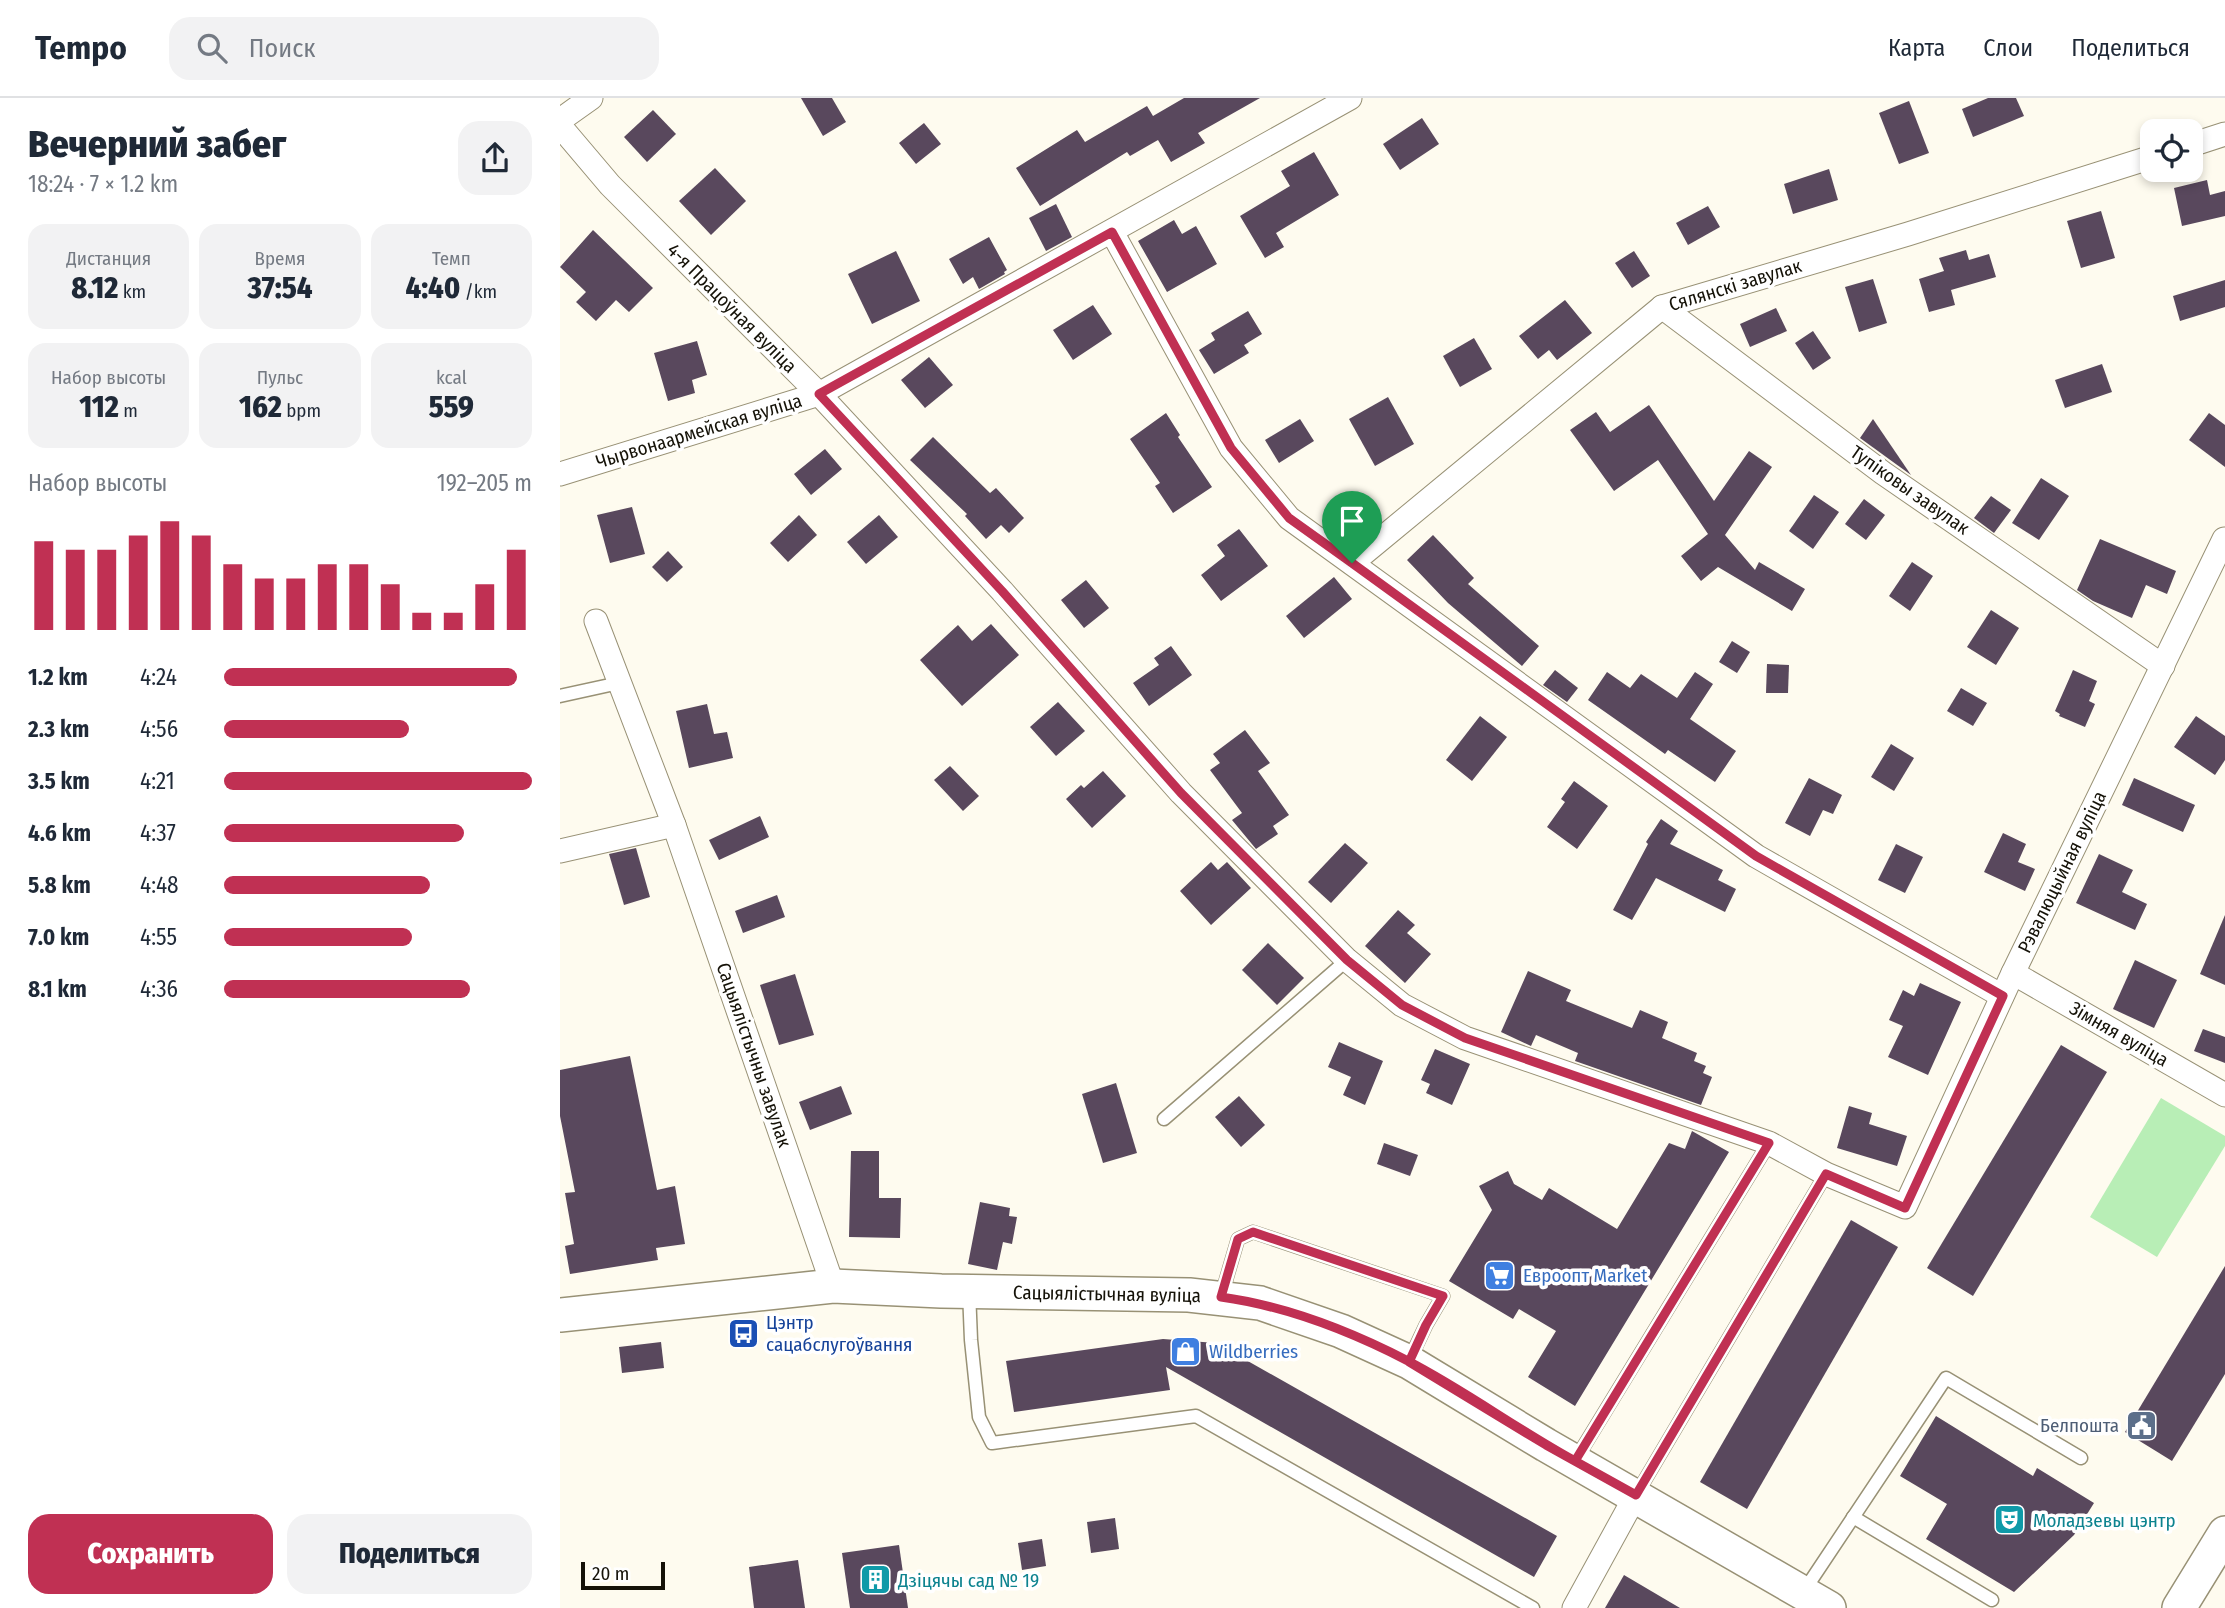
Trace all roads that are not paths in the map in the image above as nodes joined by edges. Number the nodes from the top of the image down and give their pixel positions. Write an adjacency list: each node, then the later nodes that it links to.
1 (591, 98): 3 (street)
2 (1350, 98): 8 (street, Чырвонаармейская вуліца)
3 (560, 120)
4 (560, 126): 10 (street, 4-я Працоўная вуліца)
5 (2225, 134): 6 (street)
6 (2203, 141)
7 (2140, 161): 9 (street, Сялянскі завулак)
8 (1112, 232): 10 (street, Чырвонаармейская вуліца); 13 (street)
9 (1661, 307): 13 (street, Сялянскі завулак); 15 (street, Тупіковы завулак)
10 (819, 394): 11 (street, Чырвонаармейская вуліца); 20 (street, 4-я Працоўная вуліца)
11 (560, 474)
12 (2224, 539): 15 (street, Рэвалюцыйная вуліца)
13 (1352, 563): 22 (street)
14 (596, 621): 16 (street, Сацыялістычны завулак)
15 (2163, 666): 21 (street, Рэвалюцыйная вуліца)
16 (619, 682): 17 (lane); 18 (street, Сацыялістычны завулак)
17 (560, 696)
18 (674, 825): 19 (street); 28 (street, Сацыялістычны завулак)
19 (560, 851)
20 (1347, 960): 24 (lane); 25 (street, 4-я Працоўная вуліца)
21 (2013, 973): 22 (street, Рэвалюцыйная вуліца); 23 (street, Зімняя вуліца)
22 (2003, 996): 27 (street, Рэвалюцыйная вуліца)
23 (2225, 1095)
24 (1164, 1119)
25 (1769, 1143): 26 (street, 4-я Працоўная вуліца); 34 (lane)
26 (1826, 1174): 27 (street, 4-я Працоўная вуліца); 35 (lane)
27 (1905, 1208)
28 (833, 1286): 29 (main road, Сацыялістычная вуліца); 31 (main road, Сацыялістычная вуліца)
29 (969, 1291): 30 (main road, Сацыялістычная вуліца); 40 (lane)
30 (1221, 1297): 32 (main road, Сацыялістычная вуліца); 32 (lane)
31 (560, 1315)
32 (1409, 1362): 34 (main road, Сацыялістычная вуліца)
33 (2081, 1458): 36 (lane)
34 (1575, 1461): 35 (main road, Сацыялістычная вуліца)
35 (1636, 1495): 38 (main road, Сацыялістычная вуліца); 41 (street)
36 (1853, 1517): 38 (lane); 39 (lane)
37 (2225, 1532): 42 (main road)
38 (1816, 1600)
39 (1992, 1600)
40 (1533, 1608)
41 (1574, 1608)
42 (2179, 1608)

